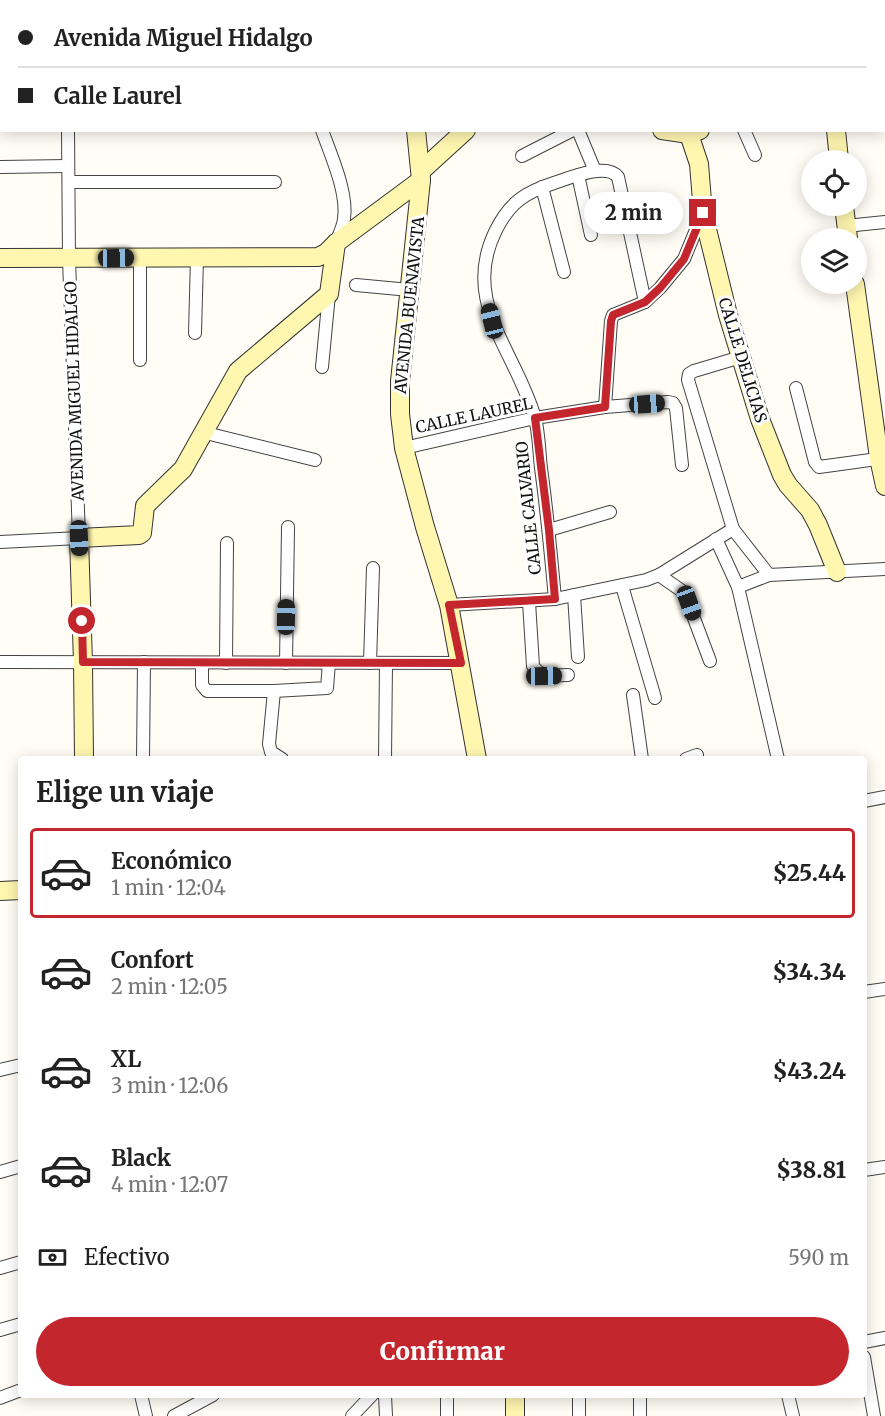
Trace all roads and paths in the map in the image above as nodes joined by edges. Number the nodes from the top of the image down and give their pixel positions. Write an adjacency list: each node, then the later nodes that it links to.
1 (68, 132): 14 (street, AVENIDA MIGUEL HIDALGO)
2 (323, 132): 25 (street)
3 (416, 132): 16 (street, AVENIDA BUENAVISTA)
4 (464, 132): 16 (street)
5 (569, 132): 12 (street)
6 (579, 132): 15 (street)
7 (695, 132): 21 (street, CALLE DELICIAS)
8 (745, 132): 11 (street)
9 (836, 132): 10 (street)
10 (838, 150)
11 (755, 155)
12 (522, 156)
13 (0, 166): 14 (street)
14 (68, 166): 18 (street, AVENIDA MIGUEL HIDALGO)
15 (595, 171): 17 (street, CALLE CALVARIO); 35 (street)
16 (421, 175): 25 (street); 32 (street, AVENIDA BUENAVISTA)
17 (578, 176): 20 (street, CALLE CALVARIO); 24 (street)
18 (69, 182): 19 (street); 29 (street, AVENIDA MIGUEL HIDALGO)
19 (275, 182)
20 (542, 187): 30 (street); 42 (street, CALLE CALVARIO)
21 (703, 213): 35 (street); 37 (street, CALLE DELICIAS)
22 (885, 222): 23 (street)
23 (862, 228)
24 (591, 235)
25 (336, 243): 28 (street); 33 (street)
26 (0, 258): 29 (street)
27 (140, 258): 28 (street); 29 (street); 38 (street)
28 (197, 258): 36 (street)
29 (69, 259): 53 (street, AVENIDA MIGUEL HIDALGO)
30 (564, 272)
31 (356, 285): 32 (street)
32 (410, 290): 44 (street, AVENIDA BUENAVISTA)
33 (329, 294): 39 (street); 43 (street)
34 (857, 294): 45 (street)
35 (645, 302): 41 (street)
36 (195, 333)
37 (741, 357): 52 (street); 59 (street, CALLE DELICIAS)
38 (140, 360)
39 (322, 367)
40 (796, 388): 45 (street)
41 (605, 407): 42 (street, CALLE LAUREL); 47 (street, CALLE LAUREL)
42 (535, 418): 44 (street, CALLE LAUREL); 51 (street, CALLE CALVARIO)
43 (202, 432): 46 (street); 53 (street)
44 (404, 448): 67 (street, AVENIDA BUENAVISTA)
45 (882, 458): 48 (street)
46 (315, 460)
47 (682, 465)
48 (885, 486)
49 (610, 512): 51 (street)
50 (288, 526): 75 (street)
51 (549, 530): 65 (street, CALLE CALVARIO)
52 (733, 530): 54 (street); 61 (street)
53 (79, 538): 55 (street); 71 (street, AVENIDA MIGUEL HIDALGO)
54 (716, 539): 60 (street); 63 (street)
55 (0, 542)
56 (227, 543): 74 (street)
57 (373, 568): 77 (street)
58 (885, 569): 59 (street)
59 (837, 572): 61 (street)
60 (659, 575): 62 (street); 69 (street)
61 (769, 575): 63 (street)
62 (622, 586): 64 (street); 83 (street)
63 (738, 587): 90 (street)
64 (574, 595): 65 (street); 68 (street)
65 (555, 599): 66 (street)
66 (529, 602): 67 (street); 80 (street)
67 (449, 605): 79 (street, AVENIDA BUENAVISTA)
68 (578, 657)
69 (710, 661)
70 (0, 662): 71 (street)
71 (83, 662): 72 (street); 84 (street, AVENIDA MIGUEL HIDALGO)
72 (144, 662): 73 (street); 85 (street)
73 (202, 663): 74 (street); 81 (street)
74 (226, 663): 75 (street)
75 (286, 663): 76 (street)
76 (329, 663): 77 (street); 81 (street)
77 (370, 663): 78 (street)
78 (386, 663): 79 (street); 87 (street)
79 (461, 663): 88 (street, AVENIDA BUENAVISTA)
80 (568, 675)
81 (273, 691): 86 (street)
82 (633, 695): 89 (street)
83 (656, 698)
84 (84, 756)
85 (143, 756)
86 (277, 756)
87 (385, 756)
88 (476, 756)
89 (642, 756)
90 (777, 756)
91 (885, 797): 92 (street)
92 (867, 800)
93 (18, 890): 94 (street)
94 (0, 891)
95 (885, 989): 96 (street)
96 (867, 992)
97 (18, 1066): 98 (street)
98 (0, 1070)
99 (18, 1167): 102 (street)
100 (885, 1167): 101 (street)
101 (867, 1170)
102 (0, 1172)
103 (18, 1263): 104 (street)
104 (0, 1268)
105 (18, 1325): 106 (street)
106 (0, 1330)
107 (885, 1338): 108 (street)
108 (867, 1341)
109 (867, 1375): 130 (street)
110 (18, 1391): 111 (street)
111 (0, 1398)
112 (142, 1398): 121 (street)
113 (207, 1398): 122 (street)
114 (369, 1398): 123 (street)
115 (385, 1398): 124 (street)
116 (447, 1398): 125 (street)
117 (515, 1398): 126 (street)
118 (579, 1398): 127 (street)
119 (640, 1398): 128 (street)
120 (789, 1398): 129 (street)
121 (146, 1416)
122 (174, 1416)
123 (352, 1416)
124 (386, 1416)
125 (447, 1416)
126 (515, 1416)
127 (579, 1416)
128 (640, 1416)
129 (793, 1416)
130 (874, 1416)

